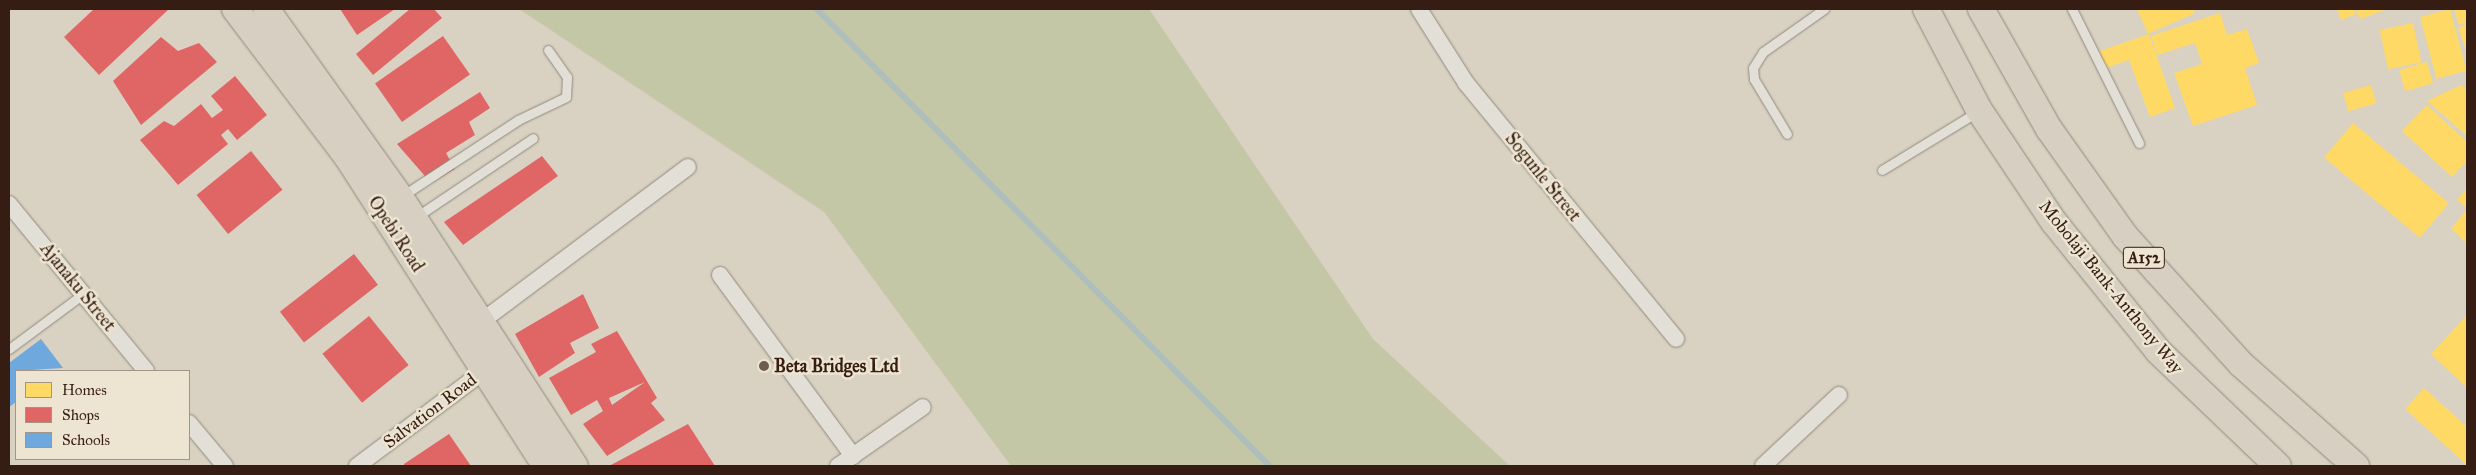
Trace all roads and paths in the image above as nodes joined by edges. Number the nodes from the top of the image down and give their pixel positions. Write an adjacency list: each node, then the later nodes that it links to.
1 (235, 9): 23 (main road, Opebi Road)
2 (266, 9): 15 (main road, Opebi Road)
3 (1419, 9): 21 (street, Sogunle Street)
4 (1824, 9): 10 (lane)
5 (1926, 9): 9 (main road, Mobolaji Bank-Anthony Way / A152)
6 (1981, 9): 36 (main road, A152)
7 (2072, 9): 12 (lane)
8 (548, 50): 15 (lane)
9 (1979, 110): 14 (lane); 35 (main road, Mobolaji Bank-Anthony Way / A152)
10 (1787, 134)
11 (533, 138): 17 (lane)
12 (2139, 143)
13 (688, 167): 20 (street)
14 (1882, 170)
15 (400, 197): 17 (main road, Opebi Road)
16 (9, 204): 19 (street, Ajanaku Street)
17 (414, 219): 20 (main road, Opebi Road)
18 (720, 276): 28 (street)
19 (83, 294): 22 (lane); 24 (street, Ajanaku Street)
20 (482, 321): 23 (main road, Opebi Road)
21 (1676, 339)
22 (9, 349)
23 (494, 364): 30 (street, Salvation Road); 31 (main road, Opebi Road); 32 (main road, Opebi Road)
24 (145, 370)
25 (1838, 395): 34 (street)
26 (923, 406): 28 (street)
27 (190, 424): 29 (street)
28 (853, 456): 33 (street)
29 (224, 466)
30 (357, 466)
31 (546, 466)
32 (575, 466)
33 (838, 466)
34 (1763, 466)
35 (2278, 466)
36 (2356, 466)

